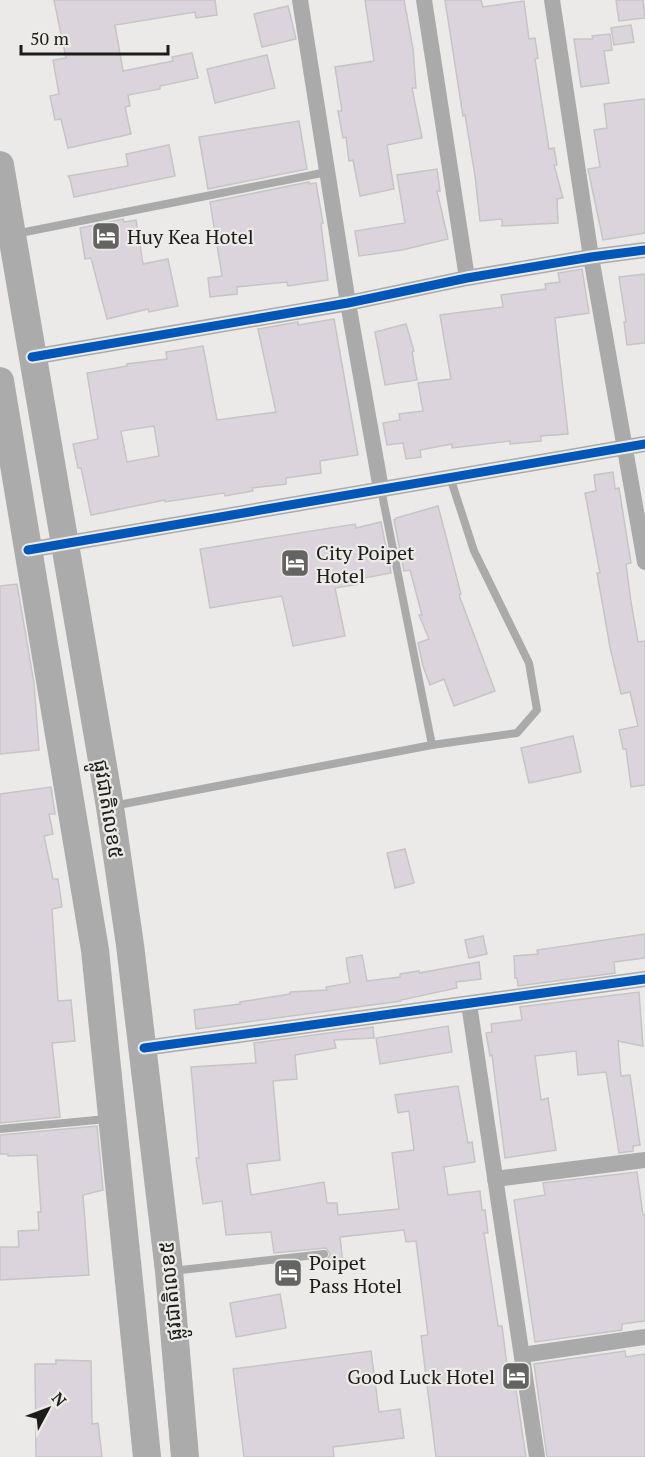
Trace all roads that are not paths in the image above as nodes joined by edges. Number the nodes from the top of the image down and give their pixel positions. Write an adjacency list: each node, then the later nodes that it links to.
1 (300, 0): 5 (street)
2 (424, 0): 9 (street)
3 (552, 0): 8 (street)
4 (0, 165): 6 (highway, ផ្លូវជាតិលេខ៥)
5 (327, 172): 6 (lane); 10 (street)
6 (12, 234): 11 (highway, ផ្លូវជាតិលេខ៥)
7 (645, 250): 8 (street)
8 (591, 257): 9 (street); 14 (street)
9 (467, 278): 10 (street)
10 (348, 303): 11 (street); 16 (street)
11 (32, 357): 17 (highway, ផ្លូវជាតិលេខ៥)
12 (0, 381): 18 (highway, ផ្លូវជាតិលេខ៥)
13 (645, 444): 14 (street)
14 (625, 448): 15 (street); 19 (street)
15 (450, 477): 16 (street); 20 (lane)
16 (381, 489): 17 (street); 20 (lane)
17 (63, 544): 18 (street); 21 (highway, ផ្លូវជាតិលេខ៥)
18 (28, 550): 25 (highway, ផ្លូវជាតិលេខ៥)
19 (645, 561)
20 (432, 745): 21 (lane)
21 (110, 807): 24 (highway, ផ្លូវជាតិលេខ៥)
22 (645, 979): 23 (street)
23 (469, 1004): 24 (street); 28 (street)
24 (144, 1048): 30 (highway, ផ្លូវជាតិលេខ៥)
25 (114, 1118): 26 (lane); 33 (highway, ផ្លូវជាតិលេខ៥)
26 (0, 1129)
27 (645, 1160): 28 (street)
28 (495, 1179): 32 (street)
29 (324, 1254): 30 (lane)
30 (169, 1271): 34 (highway, ផ្លូវជាតិលេខ៥)
31 (645, 1337): 32 (street)
32 (522, 1354): 35 (street)
33 (147, 1457)
34 (184, 1457)
35 (537, 1457)

